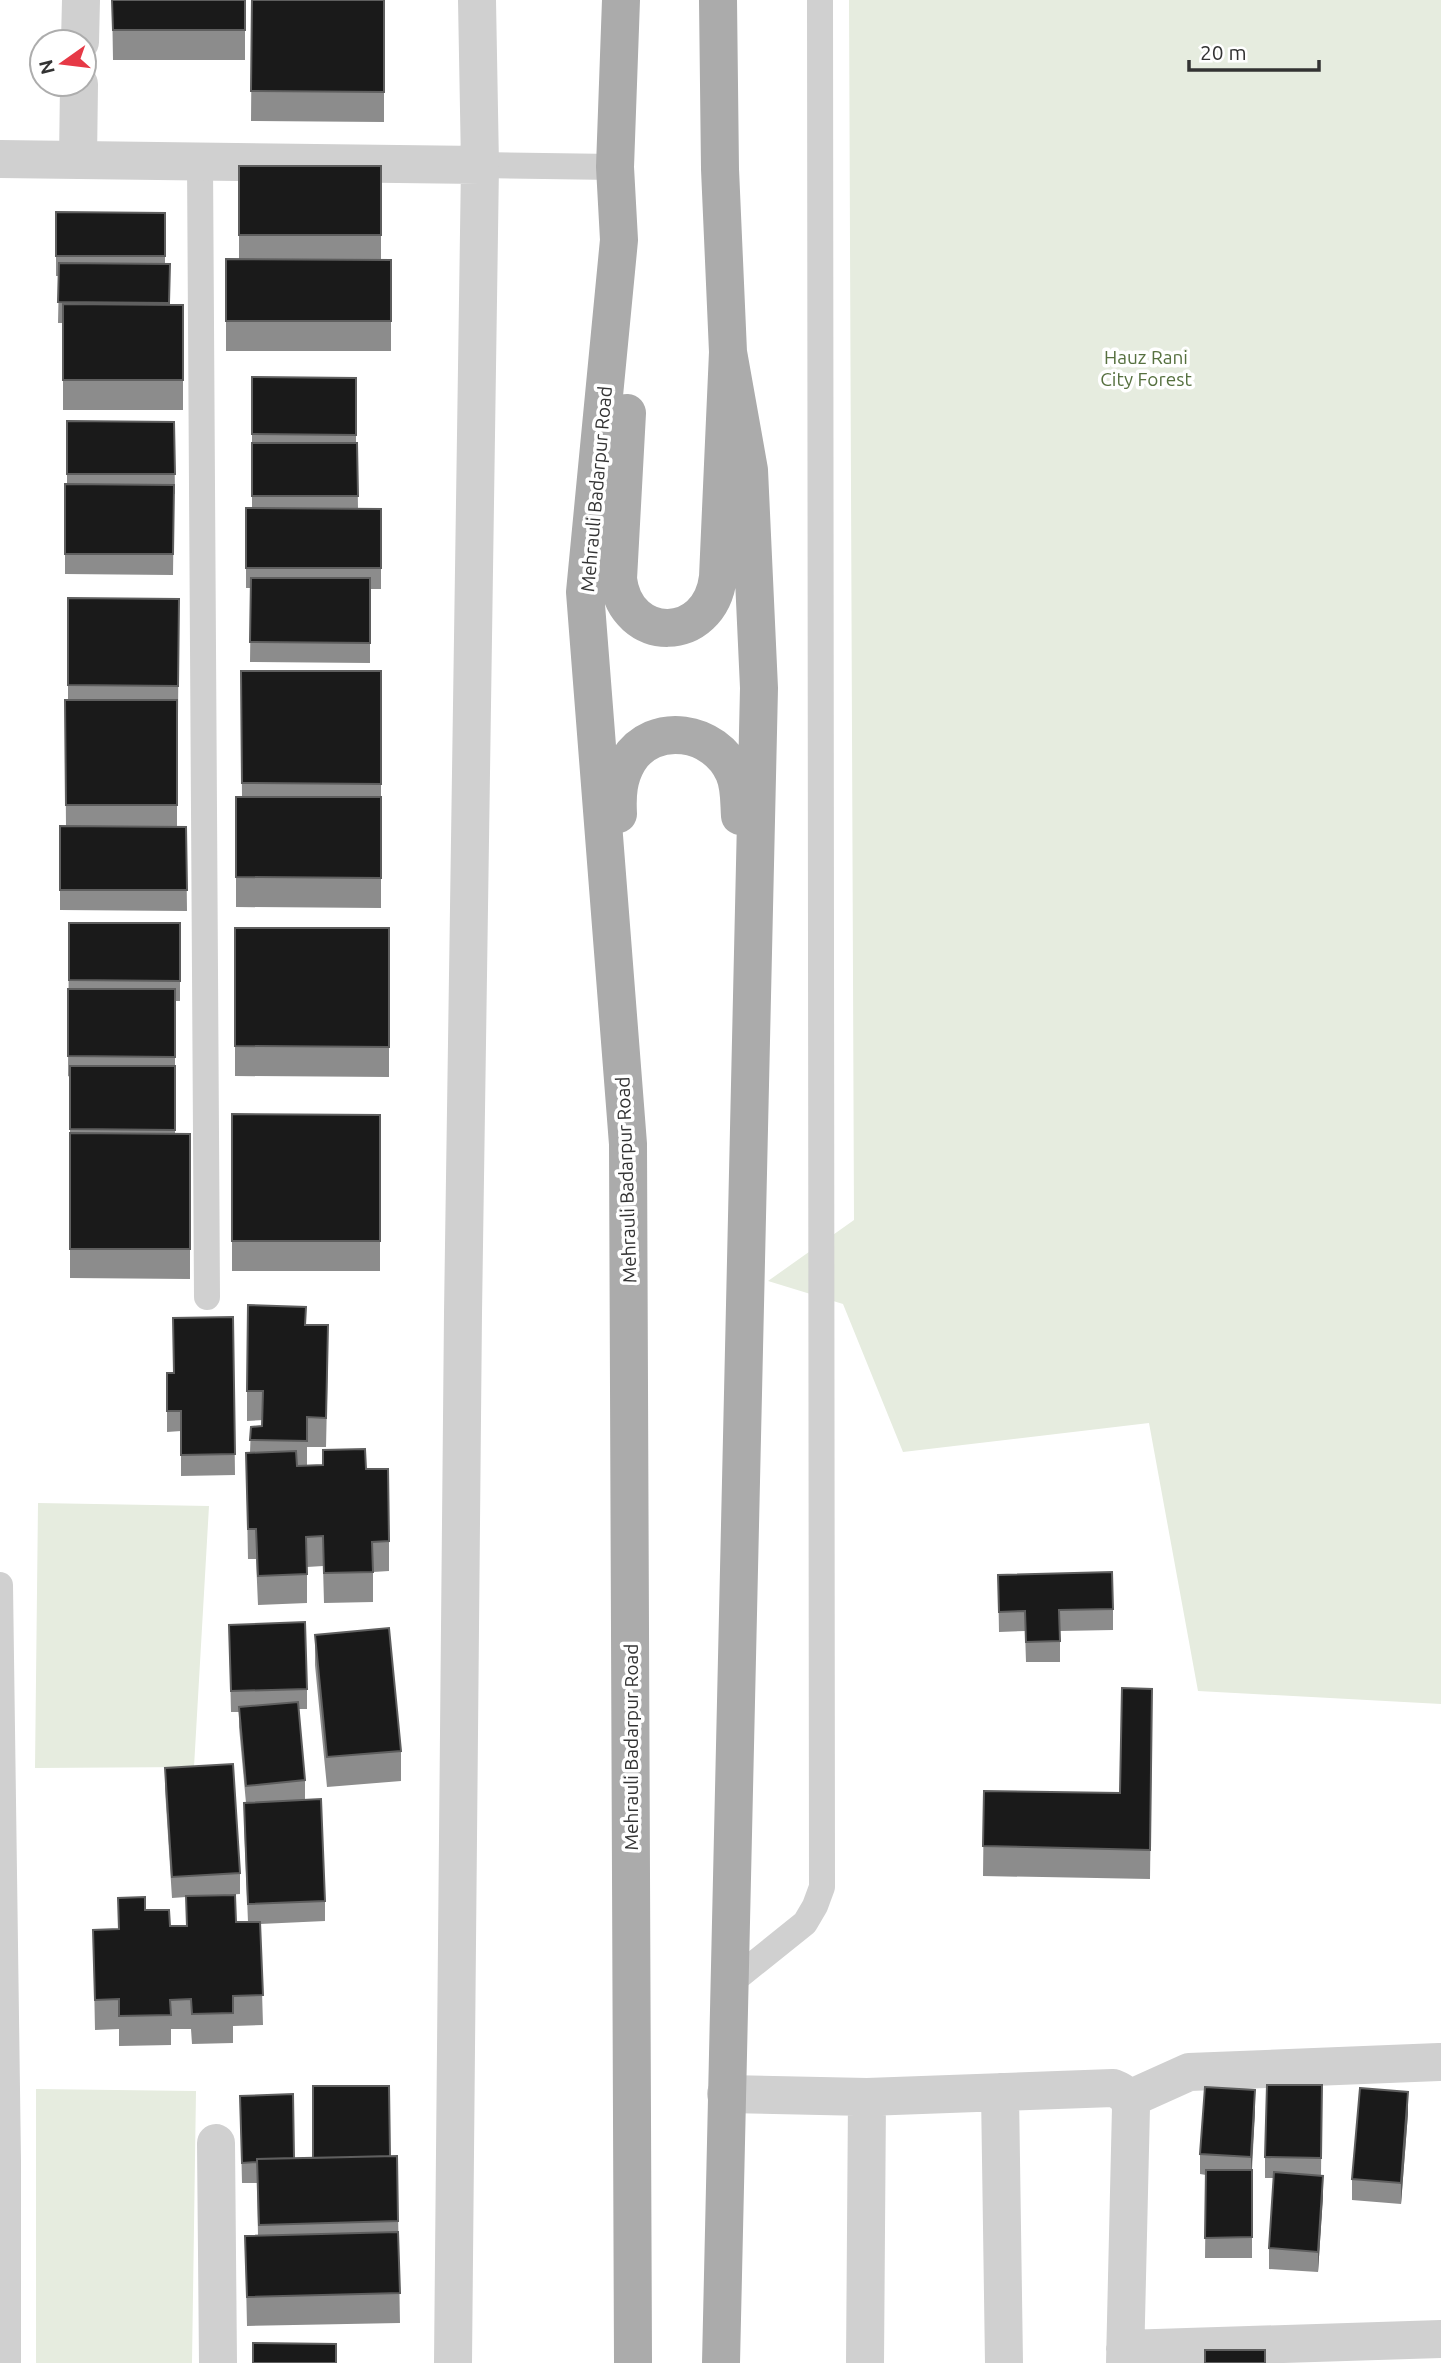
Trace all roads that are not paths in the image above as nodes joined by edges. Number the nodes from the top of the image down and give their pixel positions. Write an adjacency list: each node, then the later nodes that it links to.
1 (81, 0): 6 (street)
2 (477, 0): 11 (street)
3 (621, 0): 12 (main road, Mehrauli Badarpur Road)
4 (718, 0): 14 (main road)
5 (820, 0): 20 (lane)
6 (80, 28)
7 (79, 98): 9 (street)
8 (0, 159): 9 (street)
9 (78, 160): 10 (street)
10 (200, 162): 11 (street); 17 (lane)
11 (480, 165): 12 (lane); 32 (street)
12 (615, 167): 13 (main road, Mehrauli Badarpur Road)
13 (619, 240): 14 (main road); 16 (main road, Mehrauli Badarpur Road)
14 (728, 352): 15 (main road)
15 (750, 1017): 16 (main road); 20 (main road)
16 (628, 1144): 33 (main road, Mehrauli Badarpur Road)
17 (206, 1297)
18 (0, 1585): 19 (lane)
19 (1, 1877): 27 (lane)
20 (729, 1984): 23 (main road)
21 (1439, 2062): 25 (street)
22 (1000, 2092): 24 (street); 25 (street); 36 (street)
23 (726, 2094): 24 (street); 34 (main road)
24 (867, 2097): 35 (street)
25 (1129, 2099): 29 (street)
26 (216, 2143): 31 (street)
27 (4, 2161): 30 (lane)
28 (1441, 2339): 29 (street)
29 (1125, 2356)
30 (8, 2363)
31 (218, 2363)
32 (453, 2363)
33 (633, 2363)
34 (721, 2363)
35 (865, 2363)
36 (1004, 2363)

